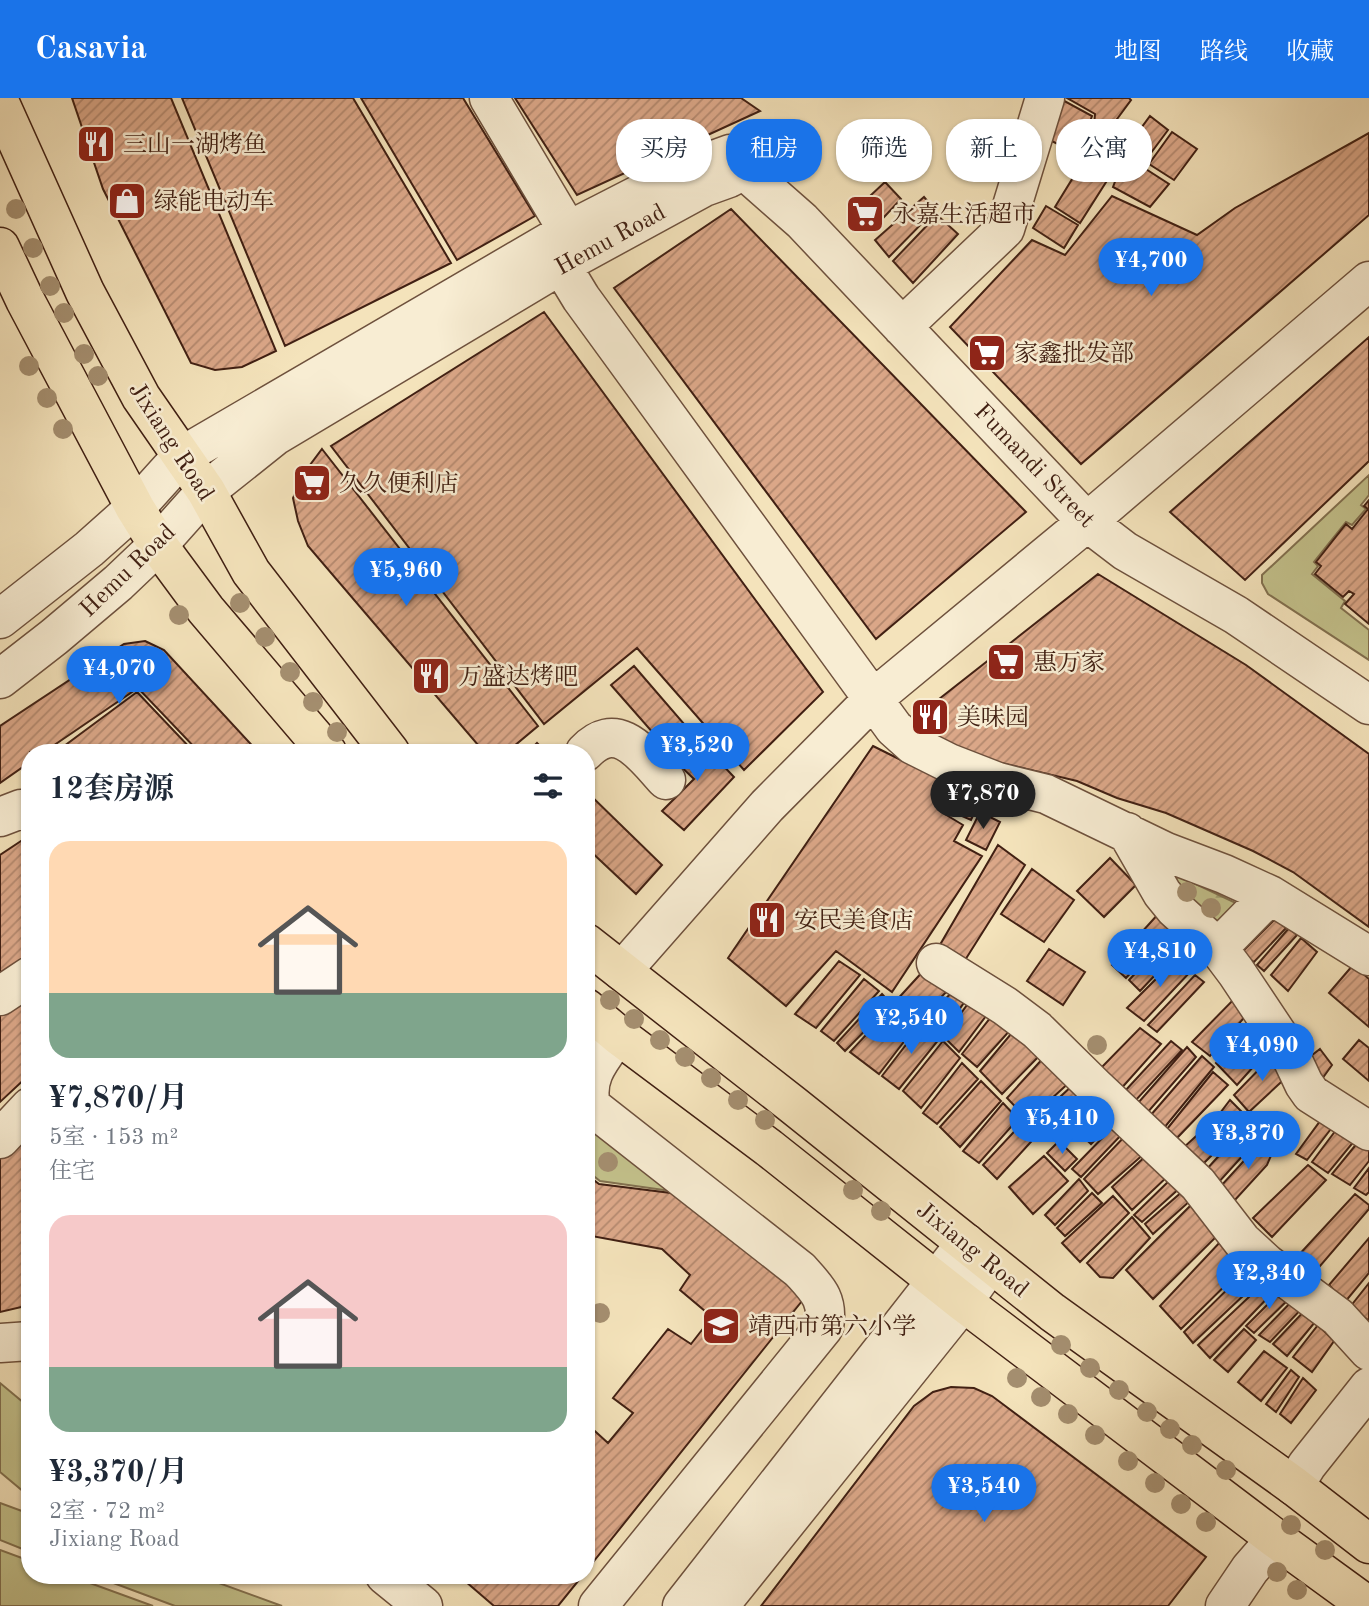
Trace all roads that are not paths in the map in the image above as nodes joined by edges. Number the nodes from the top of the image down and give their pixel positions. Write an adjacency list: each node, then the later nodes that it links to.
1 (489, 98): 7 (street)
2 (1045, 98): 9 (street)
3 (0, 103): 10 (main road, Jixiang Road)
4 (726, 179): 7 (street, Hemu Road)
5 (758, 182): 9 (street, Fumandi Street)
6 (0, 247): 12 (main road)
7 (565, 248): 10 (street, Hemu Road); 11 (street, Hemu Road); 17 (street)
8 (1369, 281): 13 (street)
9 (902, 327): 13 (street, Fumandi Street)
10 (182, 457): 11 (main road, Jixiang Road); 12 (street, Hemu Road)
11 (205, 491): 14 (street, Hemu Road); 20 (main road, Jixiang Road)
12 (135, 508): 14 (main road); 15 (street, Hemu Road)
13 (1087, 522): 17 (street); 18 (street, Fumandi Street)
14 (158, 545): 16 (street, Hemu Road); 19 (main road)
15 (0, 619)
16 (0, 679)
17 (873, 699): 25 (street); 31 (street)
18 (1369, 705)
19 (320, 744)
20 (384, 744)
21 (595, 745): 22 (street)
22 (666, 780)
23 (21, 809): 24 (street)
24 (0, 817)
25 (1127, 832): 26 (street); 27 (street)
26 (1270, 895): 27 (street); 28 (street)
27 (1218, 948): 38 (street)
28 (1369, 956)
29 (936, 962): 44 (street)
30 (21, 982): 32 (street)
31 (597, 991): 33 (street); 34 (main road, Jixiang Road); 35 (main road, Jixiang Road)
32 (0, 996)
33 (595, 1019)
34 (688, 1023): 35 (main road); 40 (main road, Jixiang Road)
35 (661, 1068): 41 (main road, Jixiang Road)
36 (595, 1109): 52 (street)
37 (21, 1117): 39 (street)
38 (1369, 1131)
39 (0, 1139)
40 (978, 1254): 41 (street); 47 (main road, Jixiang Road)
41 (949, 1291): 48 (main road, Jixiang Road); 53 (street); 54 (street)
42 (21, 1342): 43 (street)
43 (0, 1343)
44 (1369, 1351)
45 (1369, 1387): 46 (street)
46 (1357, 1427): 47 (street)
47 (1294, 1486): 49 (main road, Jixiang Road)
48 (1276, 1539): 55 (street); 56 (main road, Jixiang Road)
49 (1369, 1544)
50 (397, 1584): 51 (street)
51 (423, 1606)
52 (598, 1606)
53 (682, 1606)
54 (719, 1606)
55 (1225, 1606)
56 (1368, 1606)

